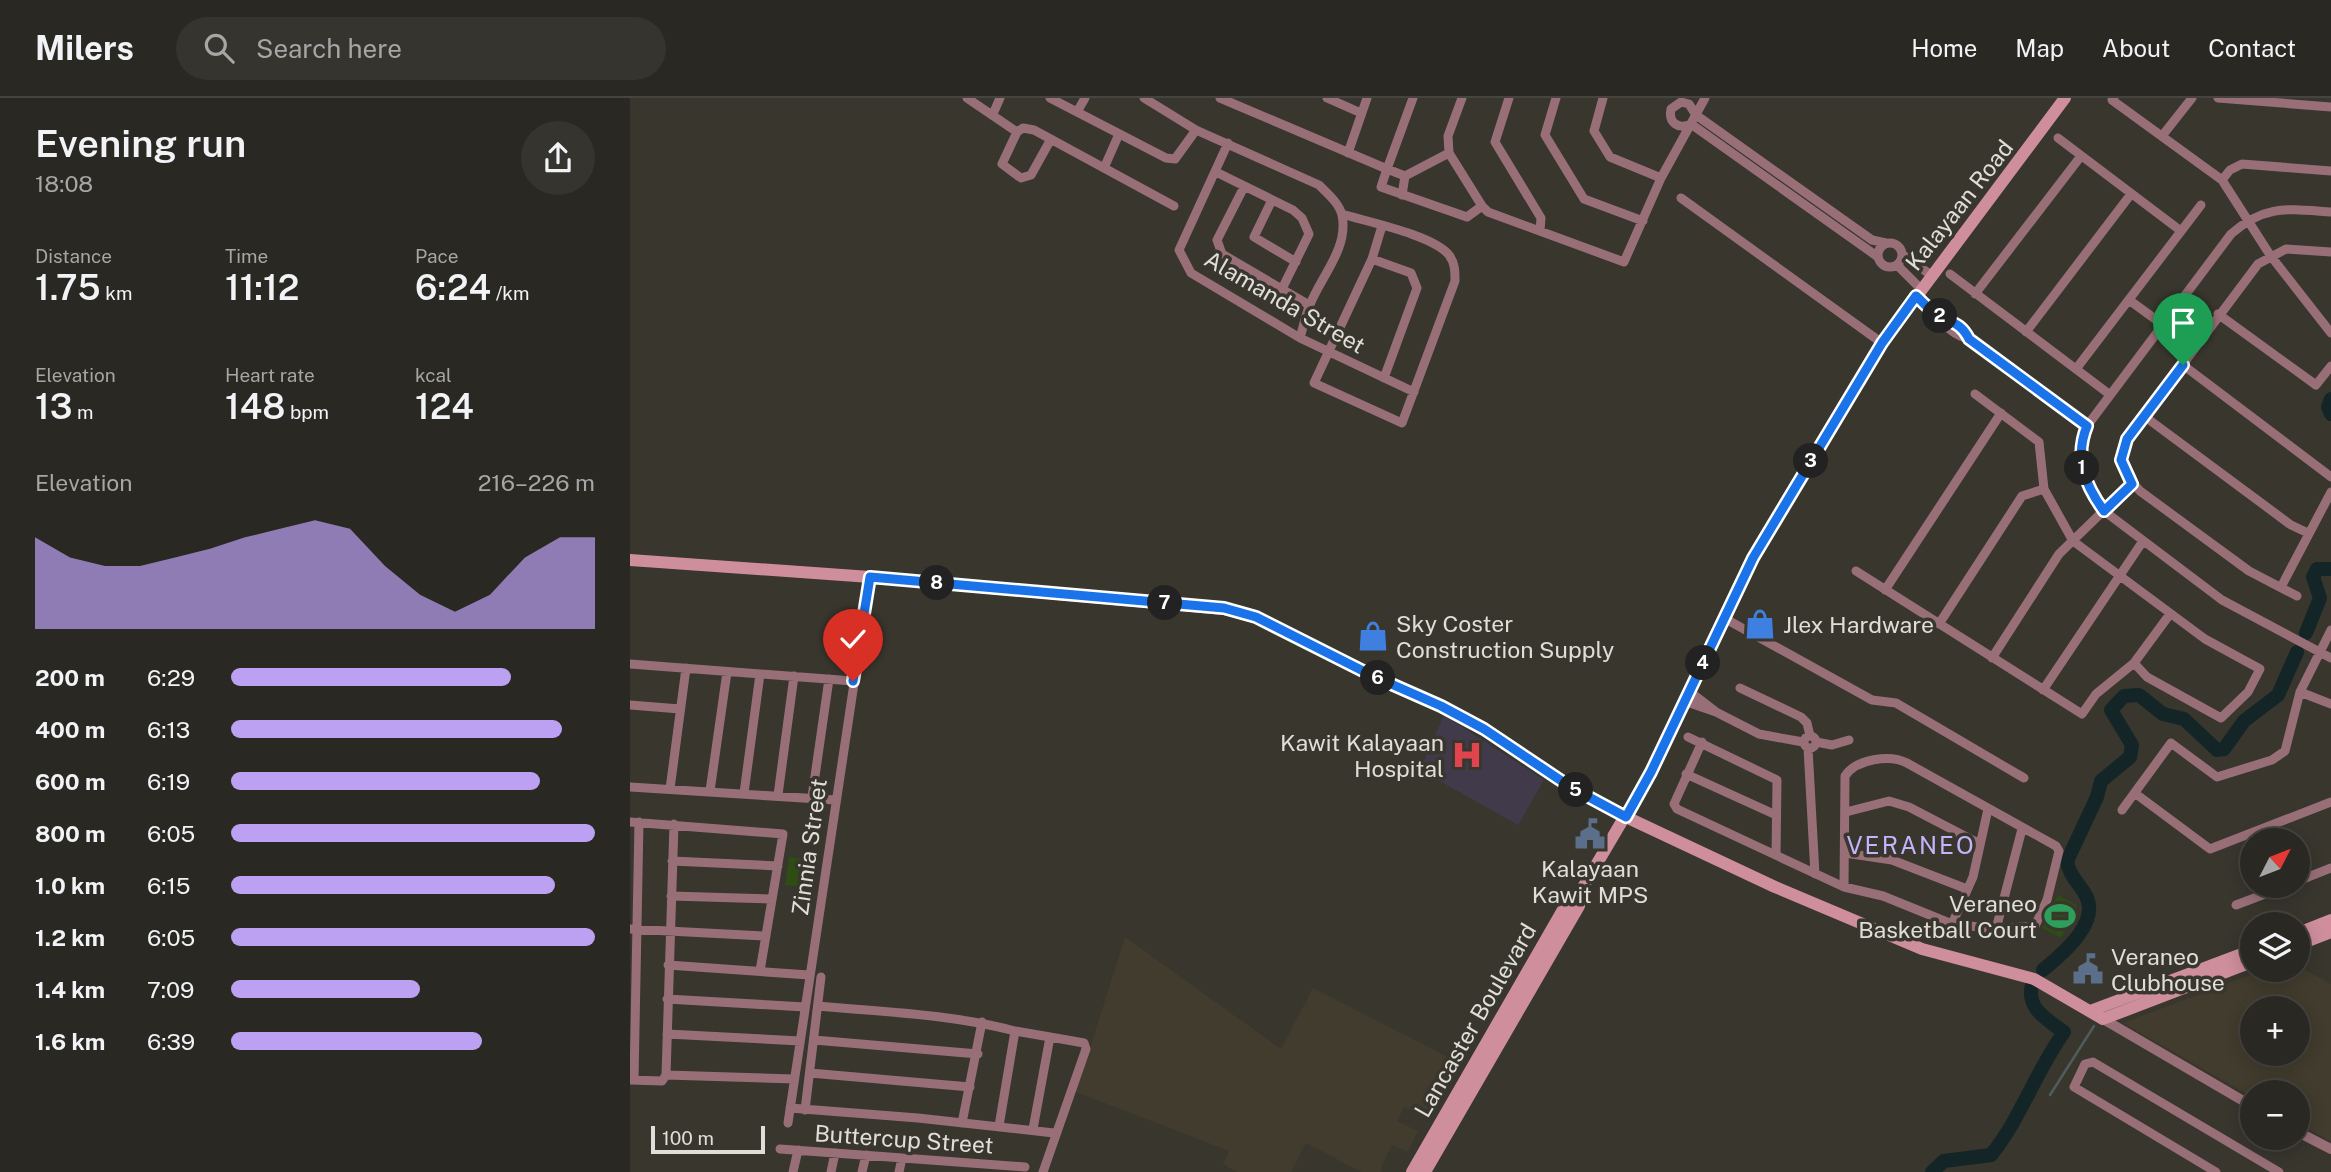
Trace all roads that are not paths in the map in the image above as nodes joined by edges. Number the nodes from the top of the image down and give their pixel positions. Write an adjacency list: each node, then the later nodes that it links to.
1 (967, 98): 22 (street)
2 (1000, 98): 22 (street)
3 (1050, 98): 20 (street)
4 (1086, 98): 20 (street)
5 (1144, 98): 24 (street)
6 (1220, 98): 31 (street)
7 (1327, 98): 21 (street)
8 (1367, 98): 21 (street)
9 (1413, 98): 35 (street)
10 (1462, 98): 32 (street)
11 (1509, 98): 54 (street)
12 (1556, 98): 52 (street)
13 (1603, 98): 39 (street)
14 (1705, 98): 23 (street)
15 (2065, 98): 65 (main road, Kalayaan Road)
16 (2114, 98): 27 (street)
17 (2192, 98): 27 (street)
18 (2218, 98): 19 (street)
19 (2331, 107)
20 (1077, 112): 26 (street)
21 (1361, 113): 31 (street)
22 (993, 114): 25 (street)
23 (1693, 119): 39 (street); 56 (street); 60 (street)
24 (1196, 130): 26 (street); 30 (street)
25 (1017, 132): 29 (street); 29 (street)
26 (1119, 134): 34 (street)
27 (2162, 136): 40 (street)
28 (2058, 138): 33 (street)
29 (1051, 139): 34 (street)
30 (1228, 143): 37 (street, Alamanda Street); 50 (street)
31 (1348, 153): 35 (street)
32 (1449, 153): 38 (street); 48 (street)
33 (2081, 156): 42 (street); 68 (street)
34 (1104, 168): 47 (street)
35 (1387, 169): 38 (street); 43 (street)
36 (2331, 171): 40 (street)
37 (1216, 172): 41 (street); 75 (street, Alamanda Street)
38 (1405, 176): 43 (street)
39 (1661, 178): 52 (street)
40 (2222, 180): 51 (street)
41 (1244, 187): 45 (street); 66 (street)
42 (2131, 194): 55 (street); 73 (street)
43 (1402, 195): 48 (street)
44 (1681, 198): 76 (street)
45 (1272, 200): 62 (street); 62 (street)
46 (2201, 205): 55 (street)
47 (1174, 206)
48 (1482, 206): 54 (street)
49 (2331, 212): 51 (street)
50 (1342, 214): 53 (street); 70 (street)
51 (2247, 220): 59 (street); 72 (street)
52 (1643, 221): 54 (street)
53 (1381, 226): 61 (street); 82 (street)
54 (1540, 230)
55 (2181, 231): 69 (street)
56 (1886, 243): 58 (street); 60 (street)
57 (2331, 252): 59 (street)
58 (1903, 255): 63 (street); 65 (street)
59 (2270, 255): 71 (street); 74 (street)
60 (1878, 257): 63 (street)
61 (1372, 259): 77 (street); 81 (street)
62 (1296, 262): 66 (street)
63 (1898, 265): 67 (street)
64 (1950, 274): 68 (street)
65 (1931, 275): 67 (main road, Kalayaan Road)
66 (1282, 289): 70 (street)
67 (1918, 292): 76 (main road, Kalayaan Road); 87 (street)
68 (1975, 294): 73 (street)
69 (2129, 300): 72 (street); 80 (street)
70 (1309, 305): 75 (street)
71 (2218, 314): 78 (street); 79 (street)
72 (2162, 324): 84 (street)
73 (2026, 332): 80 (street)
74 (2331, 334)
75 (1300, 338): 77 (street, Alamanda Street)
76 (1882, 343): 104 (main road, Kalayaan Road)
77 (1328, 353): 81 (street, Alamanda Street); 82 (street)
78 (2183, 365): 86 (street); 88 (street)
79 (2331, 366)
80 (2076, 369): 84 (street)
81 (1384, 378): 82 (street, Alamanda Street)
82 (1413, 393)
83 (1975, 394): 85 (street)
84 (2109, 394): 87 (street)
85 (2001, 413): 90 (street); 101 (street)
86 (2144, 416): 89 (street); 93 (street)
87 (2087, 426): 92 (street)
88 (2331, 477)
89 (2132, 484): 92 (street); 100 (street)
90 (2044, 489): 94 (street); 105 (street)
91 (2331, 492): 93 (street)
92 (2104, 511): 94 (street); 95 (street)
93 (2308, 533): 100 (street)
94 (2073, 541): 98 (street); 108 (street)
95 (2143, 541): 98 (street); 107 (street)
96 (630, 560): 99 (main road)
97 (1856, 571): 101 (street)
98 (2119, 576): 103 (street); 119 (street)
99 (870, 577): 117 (street, Zinnia Street); 144 (main road)
100 (2281, 587): 102 (street)
101 (1885, 590): 105 (street)
102 (2297, 596)
103 (2170, 614): 110 (street); 110 (street)
104 (1724, 618): 121 (main road, Kalayaan Road); 130 (street)
105 (1939, 624): 108 (street)
106 (2331, 630): 107 (street)
107 (2319, 651): 109 (street); 120 (street)
108 (1992, 658): 119 (street)
109 (2331, 658)
110 (2134, 663): 119 (street)
111 (630, 664): 112 (street)
112 (686, 668): 113 (street); 124 (street)
113 (727, 671): 114 (street); 133 (street)
114 (760, 674): 115 (street); 134 (street)
115 (794, 676): 116 (street); 135 (street)
116 (829, 679): 117 (street); 137 (street)
117 (853, 681): 138 (street, Zinnia Street)
118 (1740, 688): 128 (street)
119 (2043, 690)
120 (2300, 692): 122 (street); 136 (street)
121 (1687, 696): 128 (street); 144 (main road, Kalayaan Road)
122 (2331, 704)
123 (630, 705): 124 (street)
124 (680, 709): 132 (street)
125 (1688, 737): 127 (street)
126 (1849, 740): 128 (street)
127 (1702, 741): 129 (street); 143 (street)
128 (1809, 742): 154 (street)
129 (1686, 774): 143 (street); 150 (street)
130 (2025, 778)
131 (630, 788): 132 (street)
132 (670, 789): 133 (street)
133 (710, 791): 134 (street)
134 (744, 793): 135 (street)
135 (778, 794): 137 (street)
136 (2136, 794): 139 (street); 141 (street)
137 (812, 797): 138 (street)
138 (835, 800): 176 (street, Zinnia Street)
139 (2331, 802)
140 (1987, 809): 142 (street); 147 (street); 148 (street)
141 (2122, 810)
142 (1846, 812): 148 (street); 149 (street)
143 (1776, 815): 150 (street)
144 (1626, 817): 158 (main road, Lancaster Boulevard); 181 (main road)
145 (635, 822): 146 (street); 166 (street)
146 (674, 824): 151 (street); 152 (street)
147 (2022, 829): 167 (street); 167 (street)
148 (1980, 844): 157 (street)
149 (1845, 853): 156 (street); 157 (street)
150 (1776, 855): 154 (street)
151 (672, 862): 152 (street); 159 (street)
152 (778, 866): 161 (street)
153 (2331, 868): 155 (street)
154 (1815, 874): 156 (street)
155 (2310, 876)
156 (1844, 887): 164 (street)
157 (1967, 889): 164 (street)
158 (1579, 894): 220 (main road, Lancaster Boulevard); 221 (main road, Lancaster Boulevard)
159 (671, 896): 161 (street); 168 (street)
160 (2254, 898): 162 (street)
161 (772, 899): 170 (street)
162 (2236, 905)
163 (2331, 920): 165 (main road)
164 (1952, 924): 167 (street)
165 (2310, 928)
166 (634, 929): 168 (street); 193 (street)
167 (1996, 929)
168 (670, 931): 170 (street); 173 (street)
169 (2331, 932): 171 (main road)
170 (766, 936): 175 (street)
171 (2310, 940)
172 (2240, 954): 181 (main road)
173 (668, 965): 175 (street); 178 (street)
174 (2240, 967): 182 (main road)
175 (760, 971): 176 (street)
176 (809, 975): 180 (street, Zinnia Street)
177 (821, 977): 179 (street)
178 (667, 999): 180 (street); 185 (street)
179 (818, 1006): 183 (street); 187 (street)
180 (805, 1007): 188 (street, Zinnia Street)
181 (2090, 1010): 182 (main road)
182 (2103, 1019): 195 (street)
183 (982, 1022): 184 (street); 189 (street)
184 (1015, 1031): 186 (street); 200 (street)
185 (667, 1034): 188 (street); 191 (street)
186 (1049, 1037): 201 (street); 202 (street)
187 (814, 1040): 189 (street); 190 (street)
188 (800, 1041): 192 (street, Zinnia Street)
189 (978, 1054): 194 (street)
190 (810, 1073): 194 (street); 197 (street)
191 (664, 1078): 192 (street); 193 (street)
192 (794, 1079): 196 (street, Zinnia Street)
193 (632, 1080)
194 (970, 1087): 199 (street)
195 (2240, 1099)
196 (790, 1108): 197 (street); 198 (street, Zinnia Street)
197 (805, 1110): 199 (street)
198 (788, 1123)
199 (962, 1123): 200 (street)
200 (999, 1126): 201 (street)
201 (1033, 1129): 202 (street)
202 (1054, 1133): 219 (street)
203 (2310, 1138): 205 (street)
204 (780, 1149): 206 (street, Buttercup Street)
205 (2331, 1149)
206 (799, 1150): 207 (street, Buttercup Street); 214 (street)
207 (835, 1153): 208 (street, Buttercup Street); 215 (street)
208 (866, 1155): 209 (street, Buttercup Street); 216 (street)
209 (902, 1158): 210 (street, Buttercup Street); 217 (street)
210 (940, 1161): 212 (street, Buttercup Street); 218 (street)
211 (1025, 1167): 213 (street, Buttercup Street)
212 (973, 1168): 213 (street, Buttercup Street)
213 (1003, 1169)
214 (793, 1172)
215 (831, 1172)
216 (862, 1172)
217 (899, 1172)
218 (937, 1172)
219 (1043, 1172)
220 (1412, 1172)
221 (1425, 1172)
222 (2216, 1172): 223 (street)
223 (2279, 1172)

